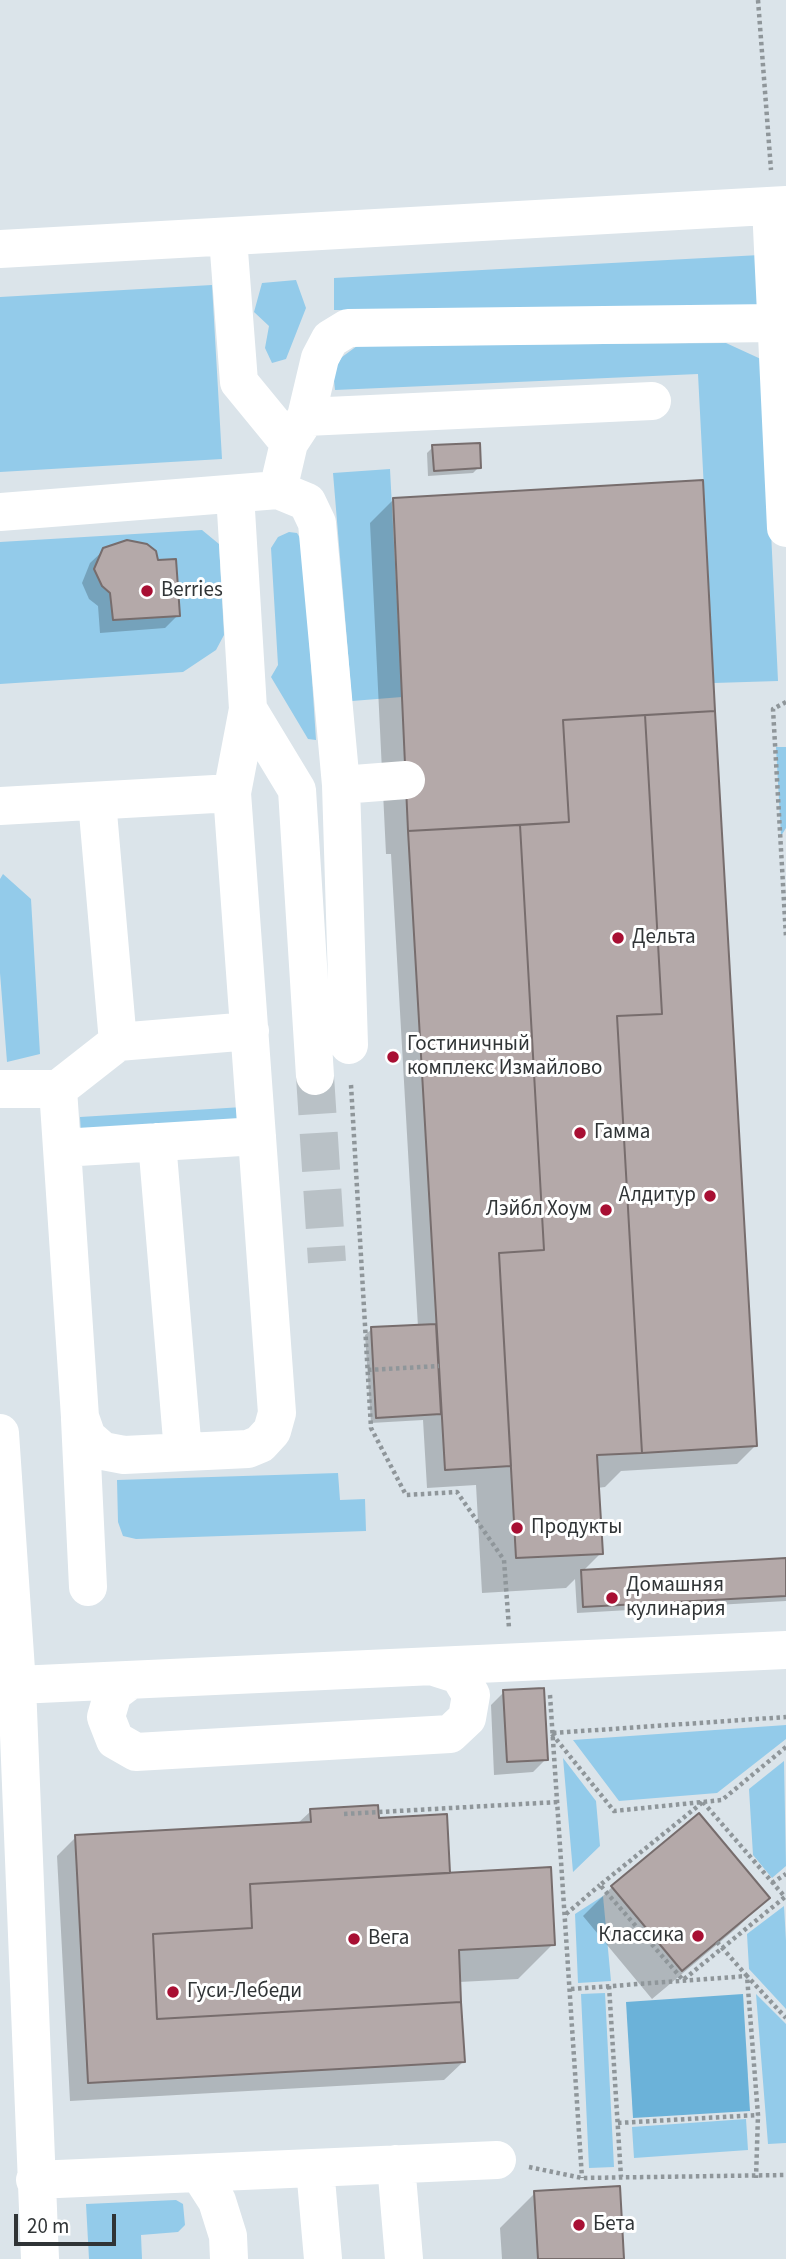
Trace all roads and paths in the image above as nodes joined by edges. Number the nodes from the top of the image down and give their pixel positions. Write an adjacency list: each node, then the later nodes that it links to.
1 (758, 0): 2 (path)
2 (769, 131)
3 (778, 206): 4 (lane); 6 (lane)
4 (228, 238): 5 (lane); 8 (lane)
5 (0, 249)
6 (775, 323): 8 (lane); 12 (lane)
7 (652, 401): 8 (lane)
8 (298, 430): 9 (lane)
9 (278, 490): 10 (lane); 16 (lane)
10 (235, 494): 11 (lane); 14 (lane)
11 (0, 512)
12 (786, 528)
13 (786, 702): 20 (path)
14 (248, 709): 17 (lane); 24 (lane)
15 (406, 780): 16 (lane)
16 (341, 785): 23 (lane)
17 (232, 793): 18 (lane); 21 (lane)
18 (97, 800): 19 (lane); 22 (lane)
19 (0, 806)
20 (786, 937)
21 (250, 1031): 22 (lane); 27 (lane)
22 (118, 1042): 25 (lane)
23 (349, 1045): 31 (path)
24 (315, 1076)
25 (58, 1088): 26 (lane); 29 (lane)
26 (0, 1089)
27 (257, 1136): 28 (lane); 34 (lane)
28 (158, 1142): 29 (lane); 34 (lane)
29 (62, 1148): 32 (lane)
30 (439, 1366): 31 (path)
31 (368, 1370): 36 (path)
32 (80, 1417): 34 (lane); 35 (lane)
33 (0, 1433): 41 (lane)
34 (183, 1452)
35 (88, 1587)
36 (520, 1633)
37 (786, 1650): 38 (lane)
38 (548, 1662): 39 (lane); 43 (path)
39 (437, 1668): 40 (lane); 40 (lane)
40 (129, 1681): 41 (lane)
41 (18, 1685): 69 (lane)
42 (786, 1717): 43 (path)
43 (552, 1733): 45 (path); 46 (path)
44 (786, 1747): 46 (path)
45 (558, 1802): 47 (path); 51 (path)
46 (703, 1802): 49 (path); 50 (path)
47 (344, 1814)
48 (786, 1874): 49 (path)
49 (772, 1883): 53 (path)
50 (600, 1885): 51 (path); 55 (path)
51 (566, 1914): 57 (path)
52 (717, 1942): 53 (path)
53 (723, 1949): 54 (path); 55 (path)
54 (747, 1976): 55 (path); 58 (path); 59 (path)
55 (683, 1980): 56 (path)
56 (610, 1986): 57 (path); 60 (path)
57 (571, 1989): 67 (path)
58 (786, 2018)
59 (758, 2115): 60 (path); 68 (path)
60 (618, 2123): 66 (path)
61 (497, 2160): 62 (lane); 67 (path)
62 (396, 2164): 63 (lane); 73 (lane)
63 (315, 2168): 64 (lane); 72 (lane)
64 (199, 2173): 69 (lane); 71 (lane)
65 (786, 2175): 68 (path)
66 (621, 2177): 67 (path); 68 (path)
67 (582, 2178)
68 (756, 2178)
69 (35, 2179): 70 (lane)
70 (40, 2259)
71 (229, 2259)
72 (323, 2259)
73 (404, 2259)

